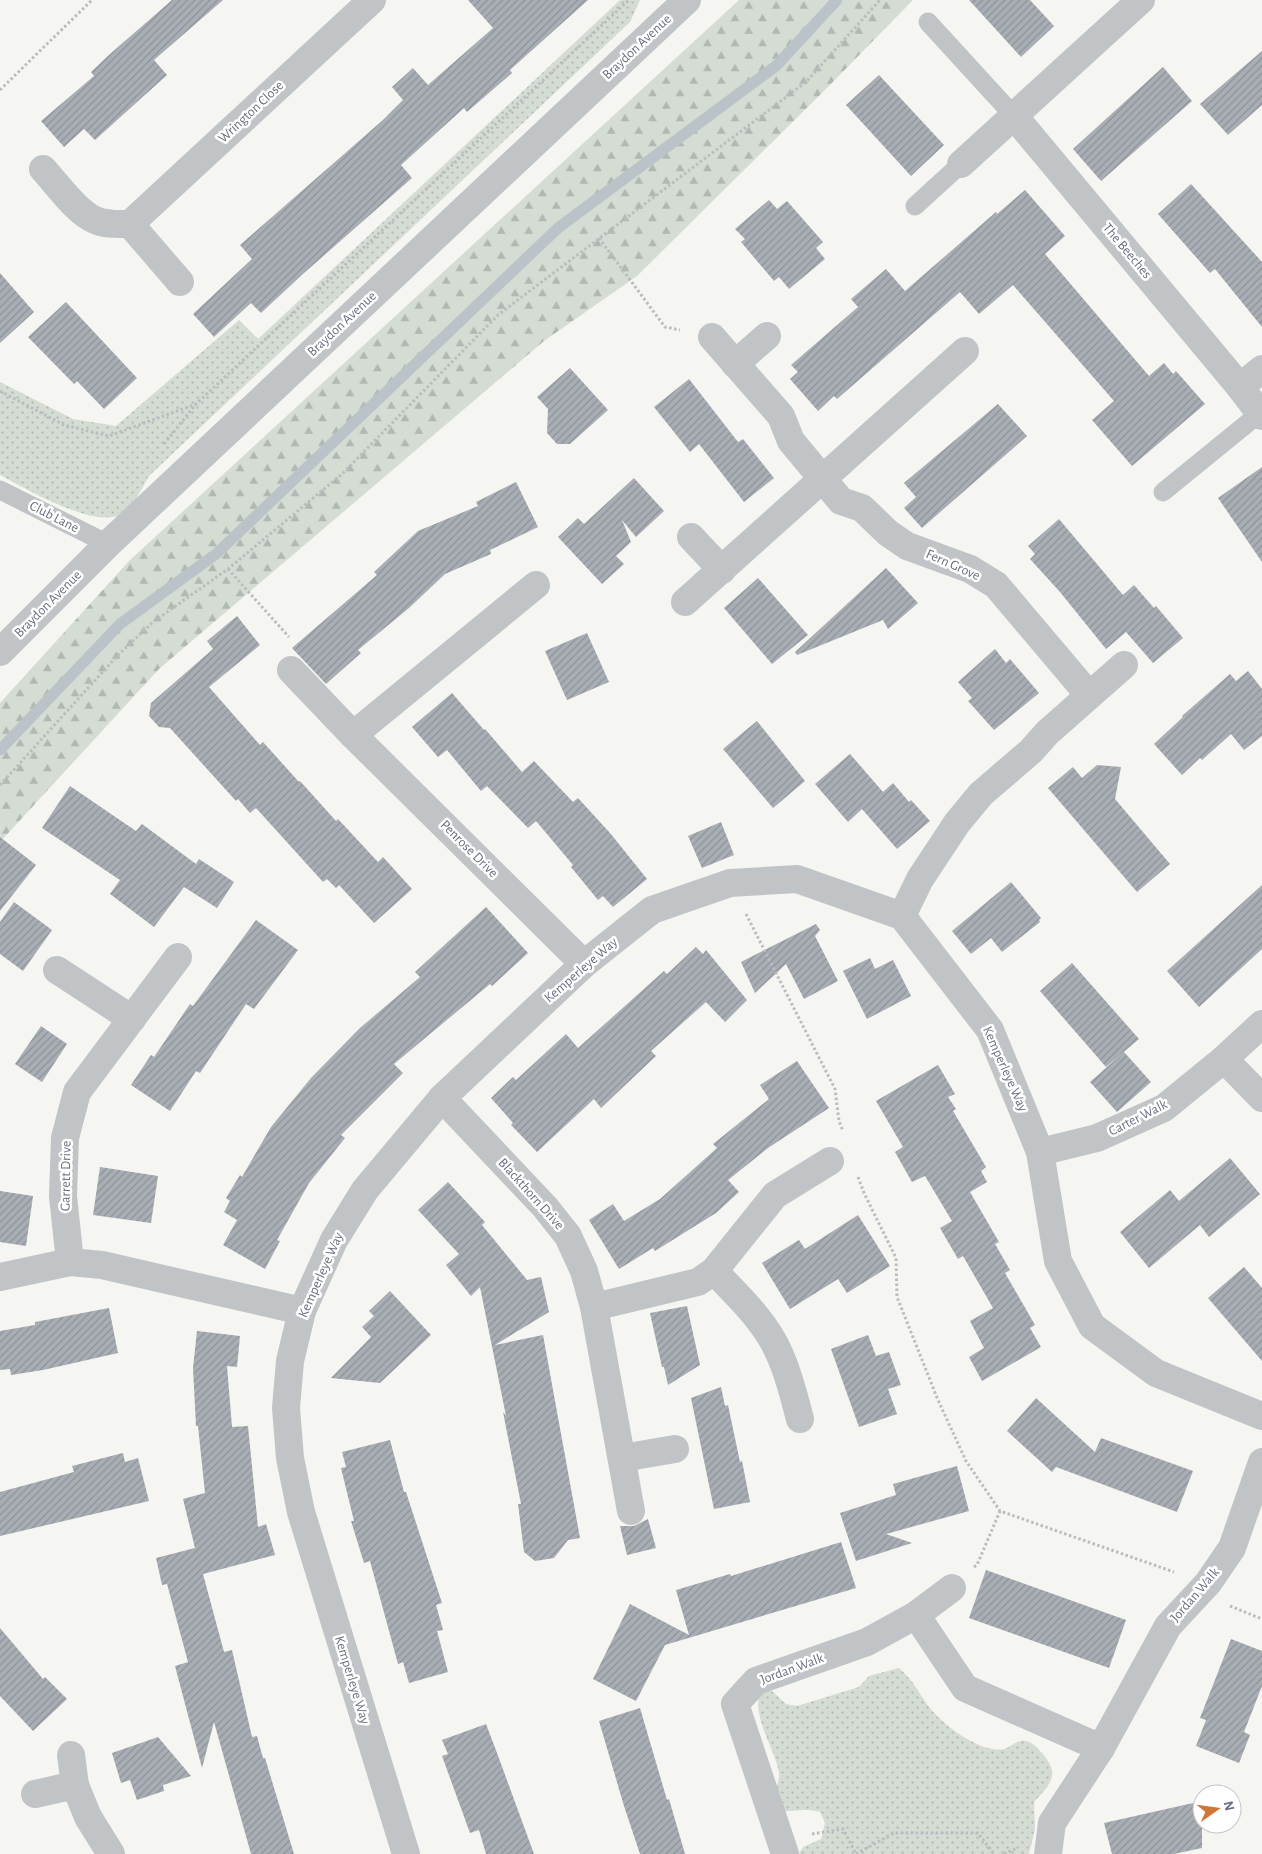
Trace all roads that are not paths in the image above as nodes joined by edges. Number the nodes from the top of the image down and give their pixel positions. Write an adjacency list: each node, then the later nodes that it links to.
1 (372, 0): 9 (street, Wrington Close)
2 (687, 0): 22 (street, Braydon Avenue)
3 (1141, 0): 5 (street)
4 (928, 22): 5 (lane)
5 (1014, 116): 6 (street); 16 (street, The Beeches)
6 (960, 164): 8 (lane)
7 (43, 169): 9 (street)
8 (915, 206)
9 (130, 224): 10 (street)
10 (180, 282)
11 (767, 336): 14 (street)
12 (712, 337): 14 (street, Fern Grove)
13 (965, 351): 18 (street)
14 (735, 364): 18 (street, Fern Grove)
15 (1262, 370): 16 (street)
16 (1240, 387): 17 (street, The Beeches)
17 (1261, 415): 20 (lane)
18 (821, 479): 23 (street); 29 (street, Fern Grove)
19 (0, 490): 22 (lane, Club Lane)
20 (1163, 492)
21 (691, 537): 23 (street)
22 (108, 544): 26 (street, Braydon Avenue)
23 (722, 570): 25 (street)
24 (536, 585): 30 (street)
25 (685, 602)
26 (0, 652)
27 (1124, 665): 29 (street)
28 (291, 670): 30 (street, Penrose Drive)
29 (1089, 695): 31 (street)
30 (353, 734): 33 (street, Penrose Drive)
31 (902, 916): 33 (street, Kemperleye Way); 40 (street, Kemperleye Way)
32 (178, 957): 35 (street, Garrett Drive)
33 (584, 964): 38 (street, Kemperleye Way)
34 (58, 970): 35 (street)
35 (132, 1018): 42 (street, Garrett Drive)
36 (1262, 1024): 37 (street, Carter Walk)
37 (1224, 1059): 39 (street); 40 (street, Carter Walk)
38 (442, 1098): 45 (street, Blackthorn Drive); 46 (street, Kemperleye Way)
39 (1262, 1098)
40 (1040, 1152): 47 (street, Kemperleye Way)
41 (830, 1162): 43 (street)
42 (70, 1262): 44 (street); 46 (street)
43 (714, 1271): 45 (street); 48 (street)
44 (0, 1277)
45 (594, 1307): 50 (street, Blackthorn Drive)
46 (302, 1311): 61 (street, Kemperleye Way)
47 (1262, 1416)
48 (800, 1419)
49 (675, 1449): 50 (street)
50 (622, 1458): 52 (street, Blackthorn Drive)
51 (1262, 1462): 55 (street, Jordan Walk)
52 (631, 1511)
53 (952, 1588): 54 (street, Jordan Walk)
54 (916, 1615): 55 (street); 59 (street, Jordan Walk)
55 (1101, 1748): 62 (street, Jordan Walk)
56 (71, 1755): 57 (street)
57 (75, 1785): 58 (street); 60 (street)
58 (34, 1794)
59 (782, 1847)
60 (111, 1854)
61 (406, 1854)
62 (1048, 1854)

